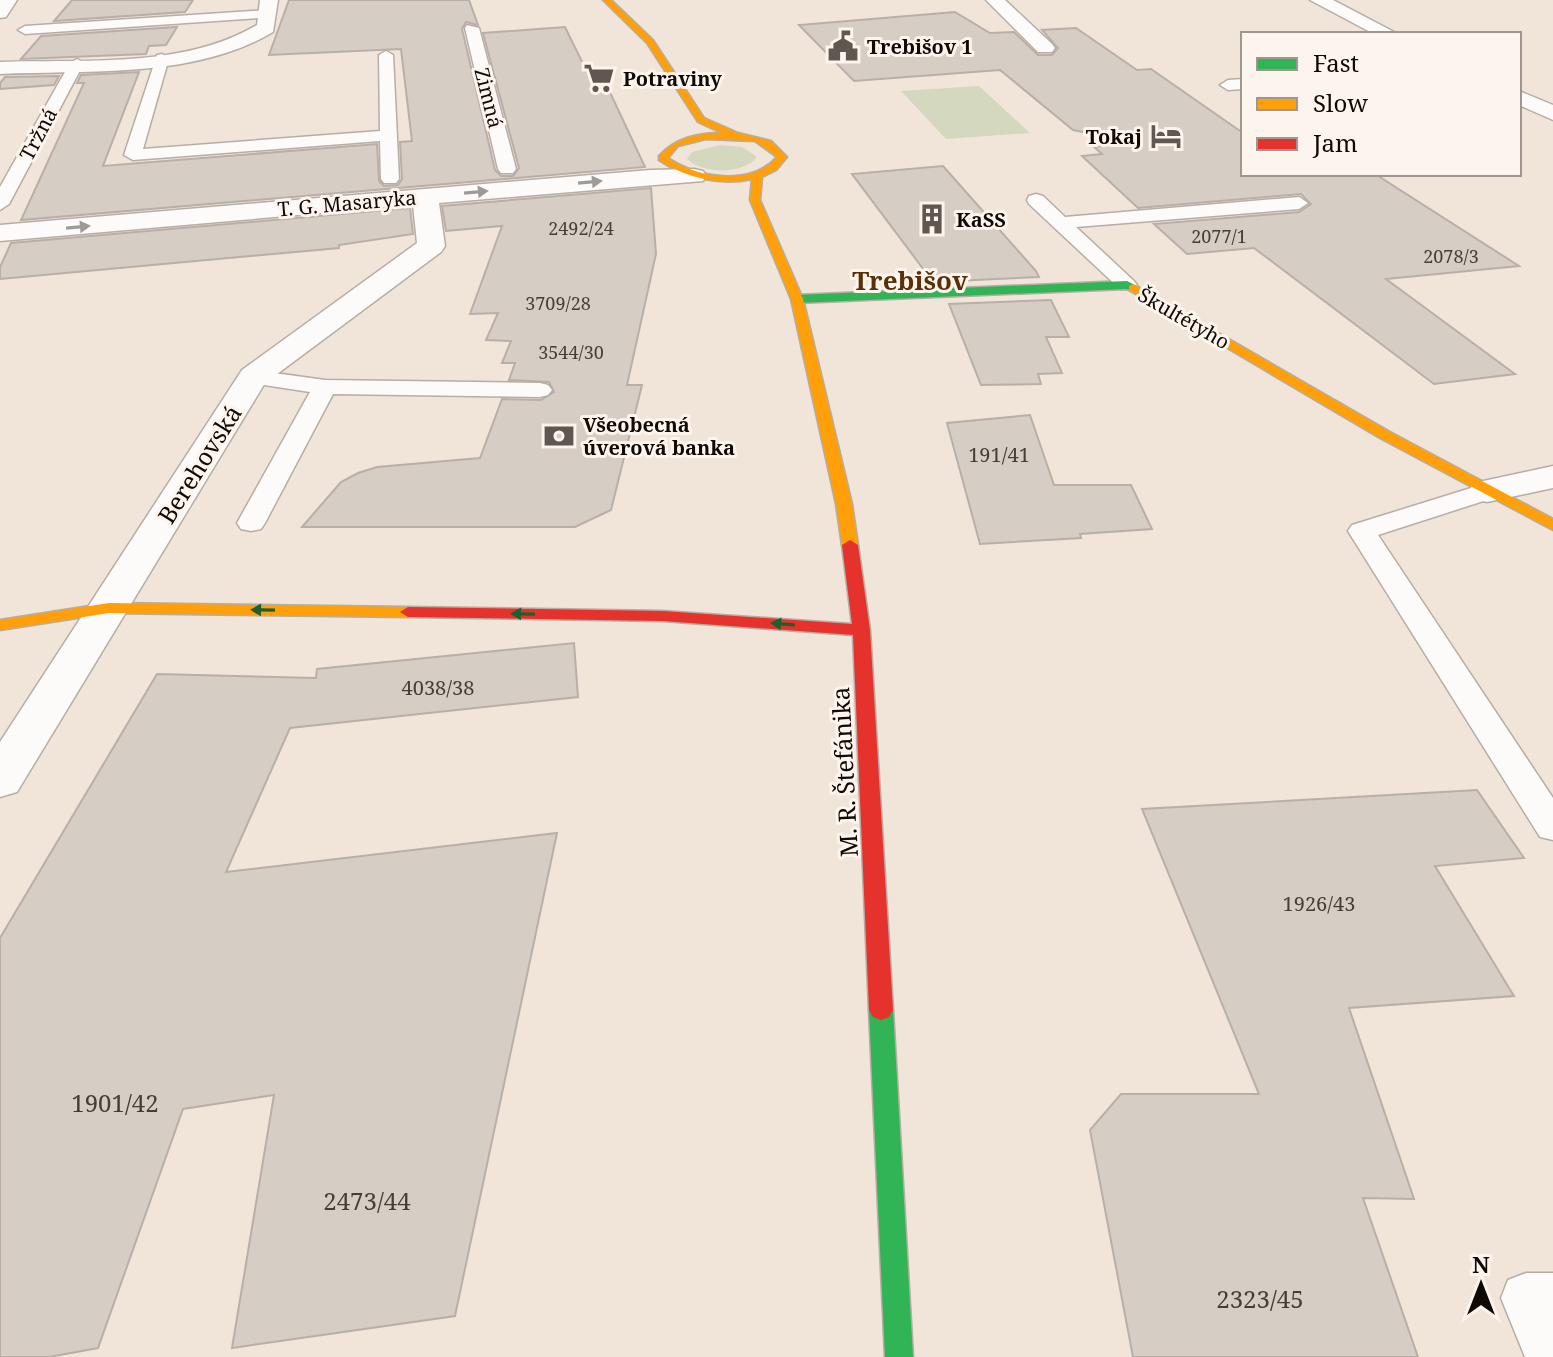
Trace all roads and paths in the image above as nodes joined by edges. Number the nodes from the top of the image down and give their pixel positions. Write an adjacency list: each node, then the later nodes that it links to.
1 (607, 0): 15 (street)
2 (995, 0): 8 (street)
3 (1319, 0): 7 (street)
4 (269, 7): 6 (lane); 10 (street)
5 (472, 28): 19 (lane, Zimná)
6 (25, 30)
7 (1385, 32)
8 (1045, 48)
9 (386, 55): 16 (lane)
10 (162, 58): 11 (street); 16 (lane)
11 (77, 63): 12 (street); 26 (lane, Tržná)
12 (0, 68)
13 (1521, 98): 14 (street)
14 (1553, 113)
15 (701, 120): 17 (street); 18 (street)
16 (388, 135): 22 (lane)
17 (737, 136): 18 (street); 20 (street)
18 (676, 146): 19 (street, T. G. Masaryka); 21 (street)
19 (507, 169): 22 (street, T. G. Masaryka)
20 (757, 174): 21 (street); 23 (street, M. R. Štefánika)
21 (705, 177): 22 (street, T. G. Masaryka, one-way to 21); 23 (street)
22 (402, 191): 27 (street, T. G. Masaryka); 29 (street, T. G. Masaryka, one-way to 22); 32 (street, Berehovská)
23 (755, 200): 31 (street, M. R. Štefánika)
24 (1036, 200): 28 (lane)
25 (1299, 203): 28 (lane)
26 (0, 204)
27 (0, 211)
28 (1060, 223): 30 (lane)
29 (0, 233)
30 (1127, 285): 31 (street, Škultétyho); 36 (street, Škultétyho)
31 (797, 299): 41 (street, M. R. Štefánika)
32 (253, 377): 33 (lane); 39 (street, Berehovská)
33 (325, 387): 34 (lane); 37 (lane)
34 (540, 390)
35 (1553, 477): 36 (street)
36 (1487, 491): 38 (street, Škultétyho); 43 (lane)
37 (251, 523)
38 (1553, 525)
39 (109, 608): 40 (street); 41 (street, one-way to 39); 42 (street, Berehovská)
40 (0, 625)
41 (861, 630): 45 (street, M. R. Štefánika)
42 (0, 780)
43 (1553, 827)
44 (1553, 1298): 46 (lane)
45 (899, 1357)
46 (1551, 1357)

